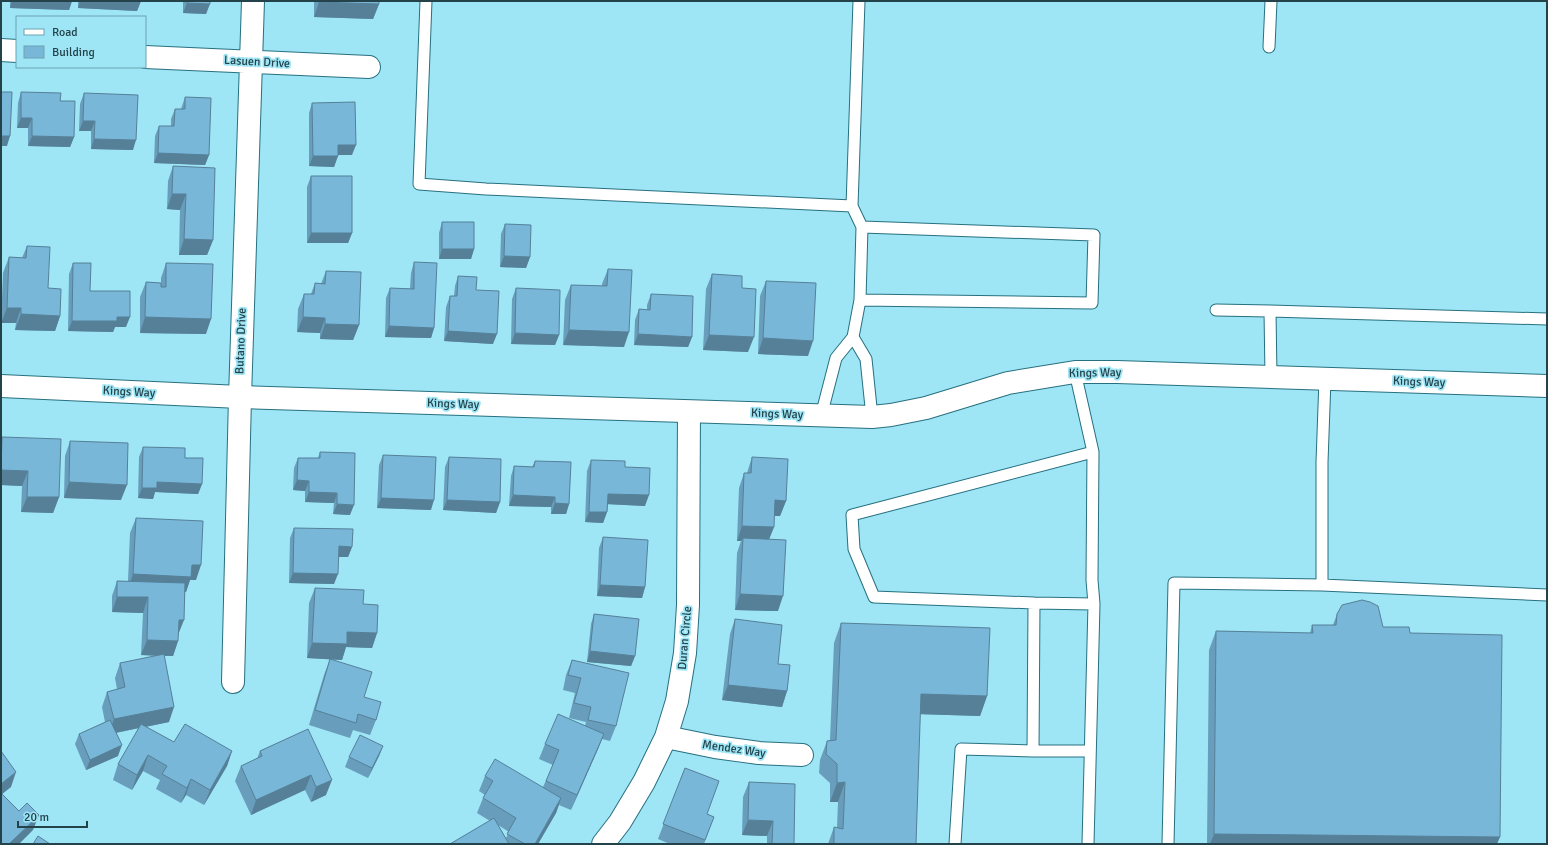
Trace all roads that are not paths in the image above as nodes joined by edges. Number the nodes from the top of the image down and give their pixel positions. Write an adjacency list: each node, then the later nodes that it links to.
1 (253, 1): 9 (street, Butano Drive)
2 (426, 1): 11 (lane)
3 (859, 1): 11 (lane)
4 (1271, 1): 5 (lane)
5 (1269, 47)
6 (1, 50): 7 (street)
7 (16, 50)
8 (146, 57): 9 (street, Lasuen Drive)
9 (250, 62): 10 (street, Lasuen Drive); 23 (street, Butano Drive)
10 (369, 67)
11 (852, 206): 12 (lane)
12 (862, 227): 13 (lane); 13 (lane)
13 (860, 300): 17 (lane)
14 (1216, 310): 15 (lane)
15 (1270, 311): 16 (lane); 19 (lane)
16 (1547, 319)
17 (853, 337): 25 (lane); 26 (lane)
18 (1074, 372): 19 (street, Kings Way); 26 (street, Kings Way); 27 (lane)
19 (1271, 377): 20 (street, Kings Way)
20 (1325, 379): 22 (street, Kings Way); 28 (lane)
21 (1, 386): 23 (street, Kings Way)
22 (1547, 386)
23 (240, 397): 24 (street, Kings Way); 32 (street, Butano Drive)
24 (689, 412): 25 (street, Kings Way); 33 (street, Duran Circle)
25 (821, 416): 26 (street, Kings Way)
26 (872, 417)
27 (1093, 452): 30 (lane); 31 (lane)
28 (1322, 585): 29 (lane); 40 (lane)
29 (1547, 595)
30 (1034, 603): 31 (lane); 34 (lane)
31 (1094, 604): 35 (lane)
32 (232, 682)
33 (666, 737): 36 (street, Mendez Way); 37 (street, Duran Circle)
34 (1033, 751): 35 (lane); 38 (lane)
35 (1089, 751): 39 (lane)
36 (802, 755)
37 (603, 844)
38 (955, 844)
39 (1088, 844)
40 (1168, 844)

